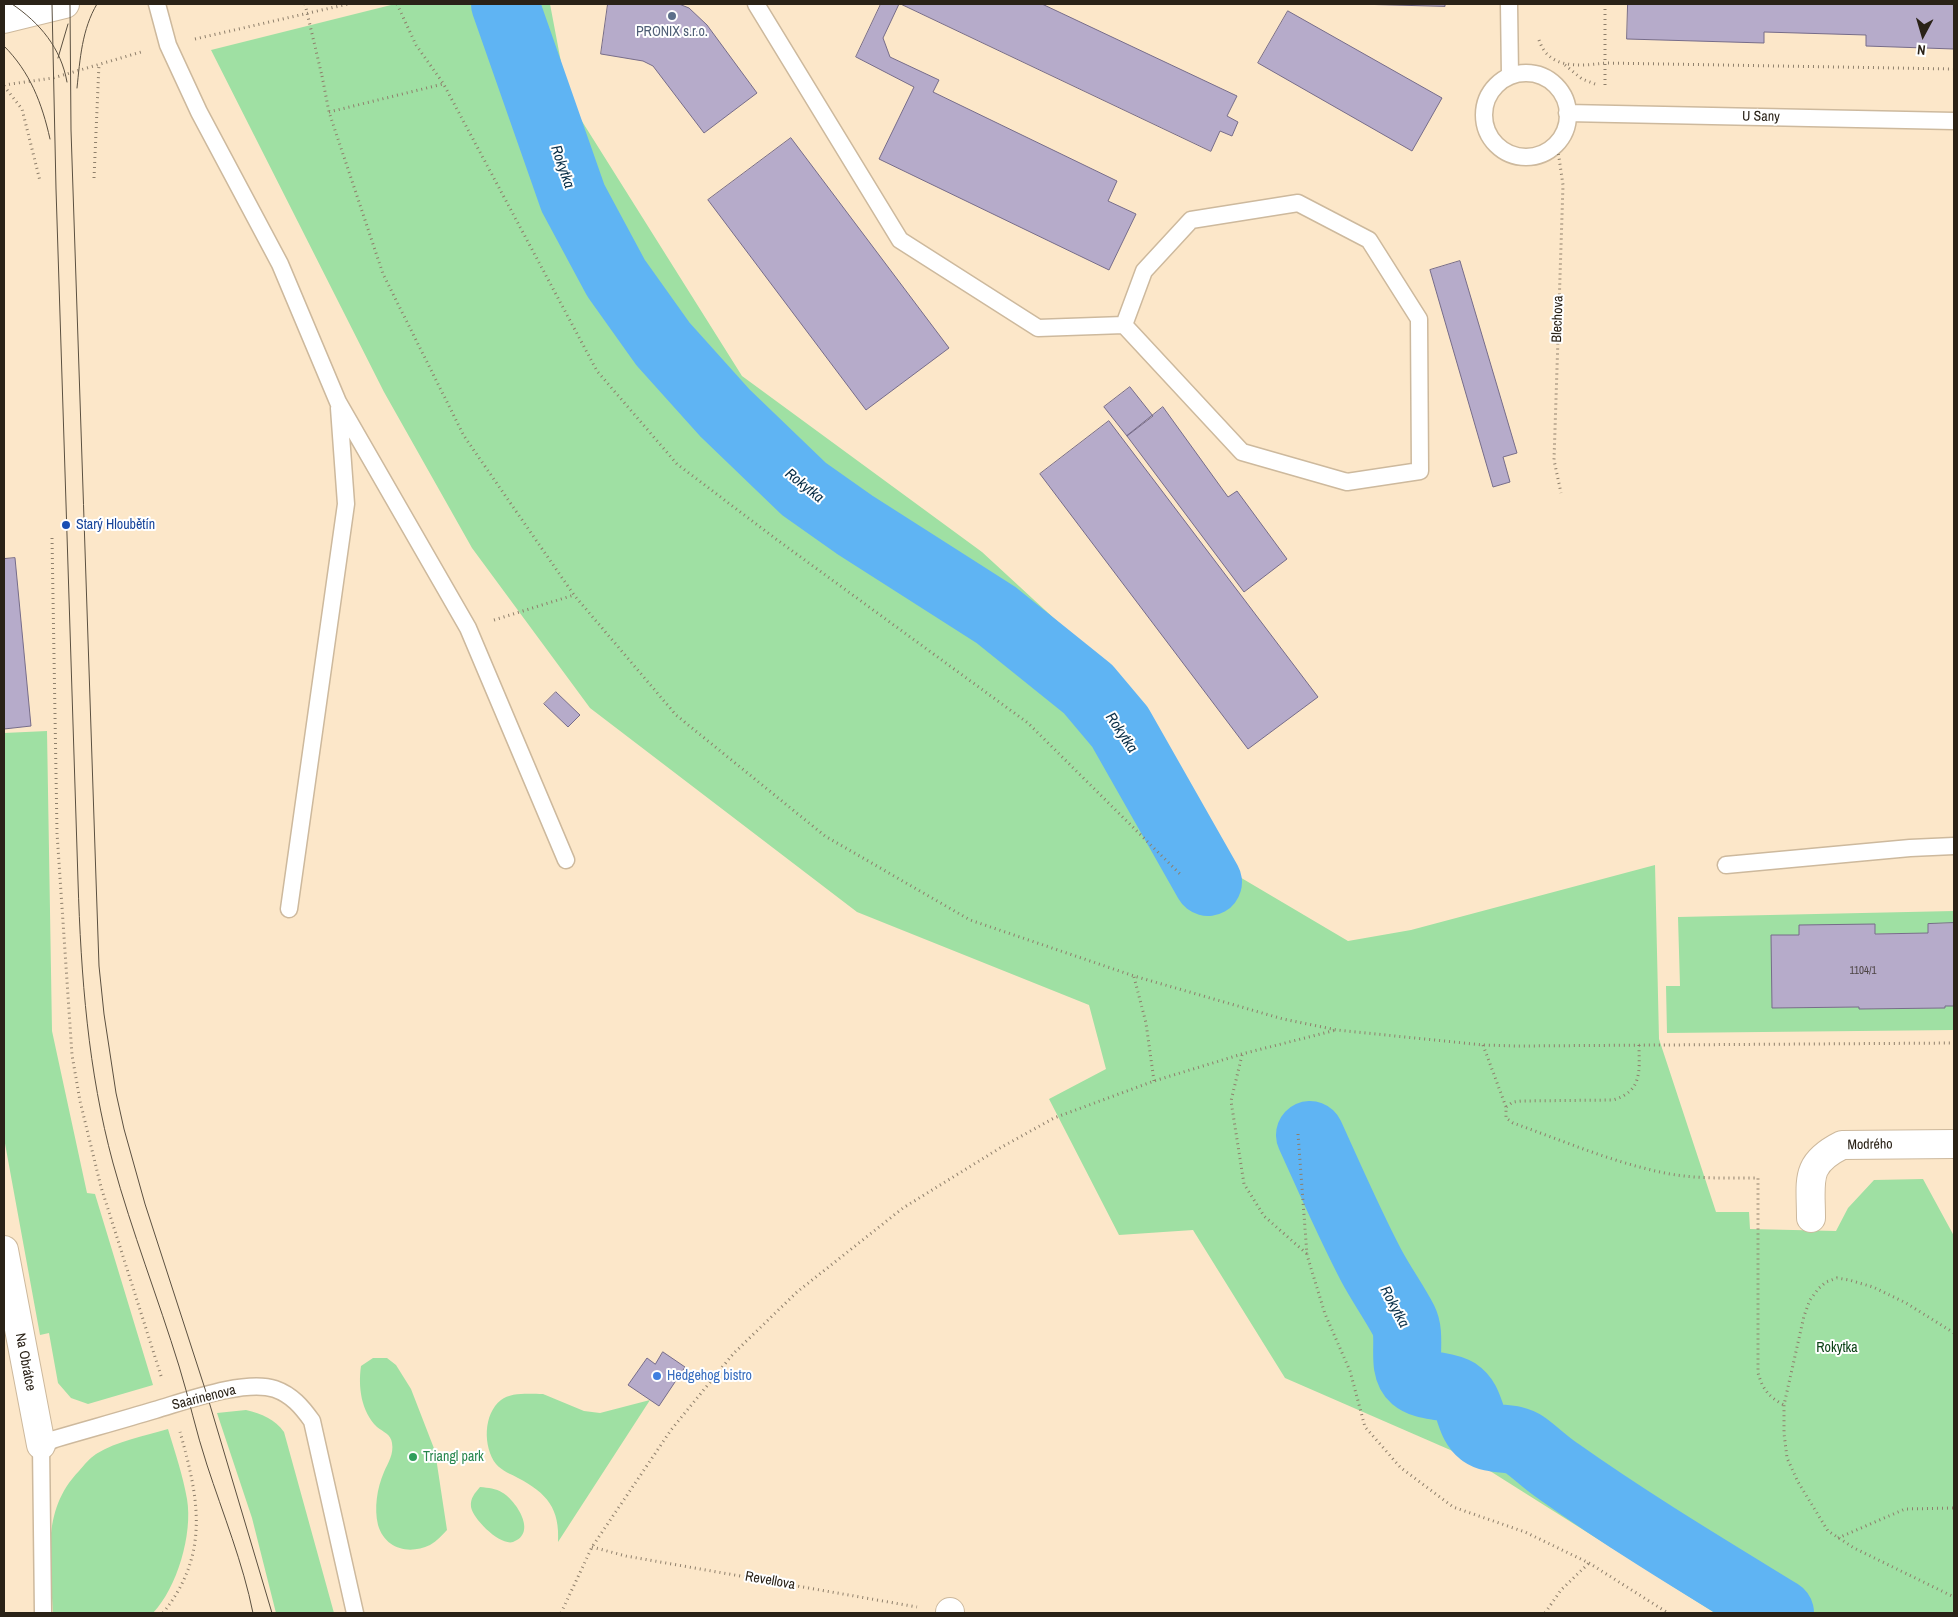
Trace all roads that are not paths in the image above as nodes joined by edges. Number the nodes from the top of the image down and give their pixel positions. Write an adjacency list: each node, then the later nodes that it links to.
1 (65, 4): 5 (street)
2 (157, 4): 10 (lane)
3 (756, 4): 9 (lane)
4 (1509, 4): 6 (lane)
5 (4, 19)
6 (1510, 76): 7 (lane); 7 (lane)
7 (1568, 113): 8 (lane, U Sany)
8 (1954, 121)
9 (1124, 325): 9 (lane)
10 (338, 402): 12 (lane); 14 (lane)
11 (1954, 846): 13 (lane)
12 (566, 860)
13 (1726, 865)
14 (289, 909)
15 (1954, 1144): 16 (street, Modrého)
16 (1811, 1218)
17 (4, 1250): 18 (street, Na Obrátce)
18 (41, 1445): 19 (lane); 20 (lane, Saarinenova)
19 (43, 1613)
20 (356, 1613)

